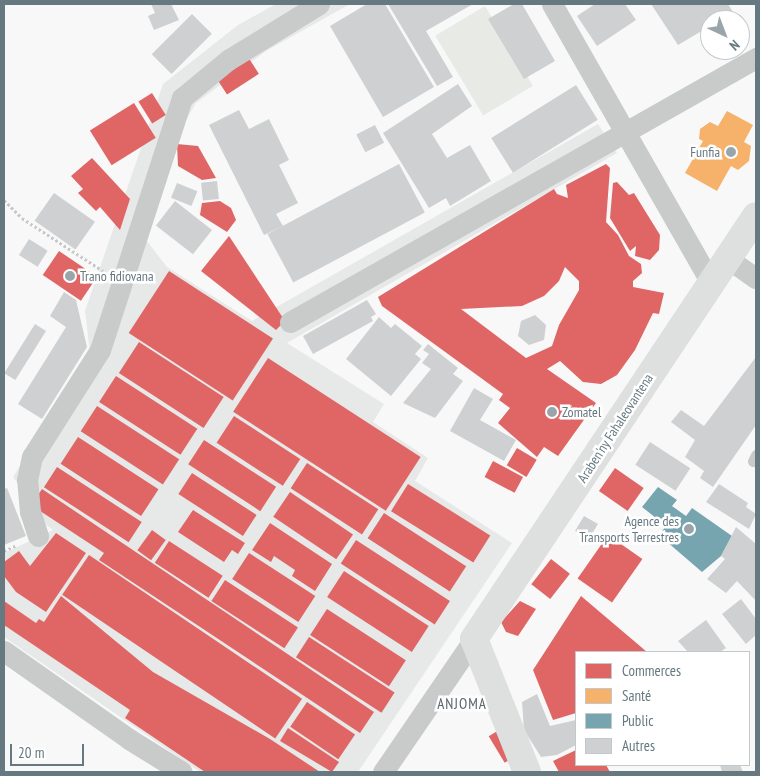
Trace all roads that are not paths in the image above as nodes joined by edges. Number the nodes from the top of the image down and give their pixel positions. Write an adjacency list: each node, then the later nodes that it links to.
1 (319, 4): 10 (street)
2 (552, 4): 4 (street)
3 (756, 58): 4 (street)
4 (625, 135): 8 (street); 9 (street)
5 (756, 216): 6 (street, Araben'ny Fahaleovantena)
6 (727, 258): 7 (street); 8 (street, Araben'ny Fahaleovantena)
7 (756, 278)
8 (711, 283): 11 (street, Araben'ny Fahaleovantena)
9 (290, 322)
10 (38, 536)
11 (474, 639): 13 (street); 15 (street)
12 (4, 651): 14 (street)
13 (525, 771)
14 (182, 772)
15 (383, 772)

